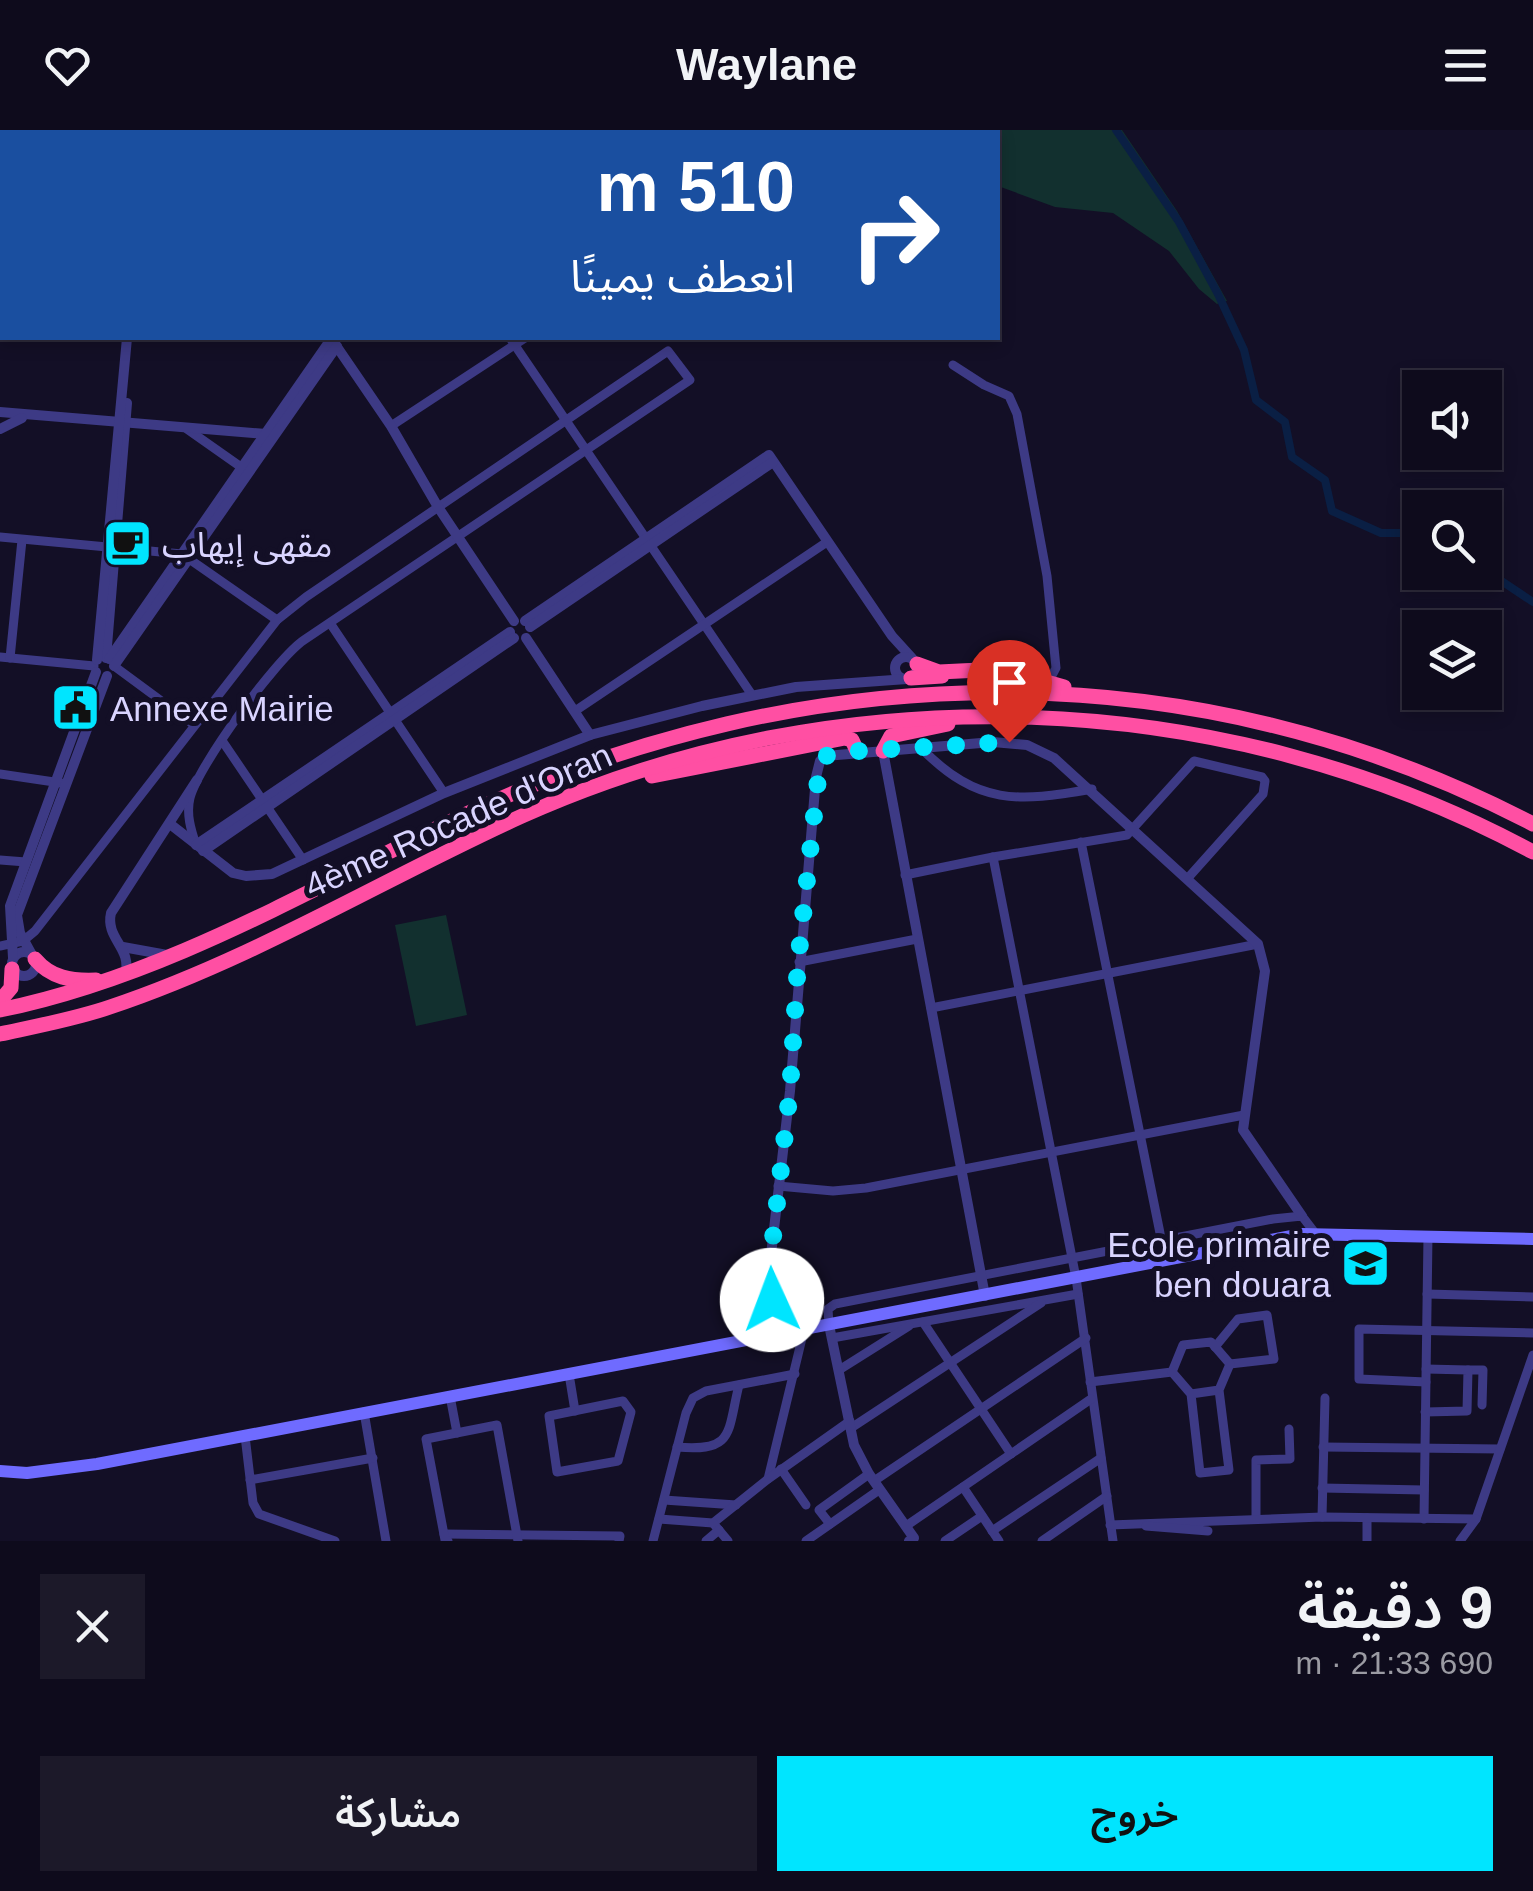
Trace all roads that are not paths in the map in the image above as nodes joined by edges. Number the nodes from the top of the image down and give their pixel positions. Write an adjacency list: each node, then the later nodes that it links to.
1 (130, 340): 8 (street)
2 (335, 340): 9 (street); 12 (street)
3 (513, 341): 7 (street); 9 (street)
4 (953, 366): 33 (street)
5 (0, 412): 6 (street)
6 (33, 415): 8 (street); 11 (street)
7 (566, 420): 13 (street); 13 (street); 15 (street)
8 (122, 422): 10 (street); 21 (street)
9 (391, 426): 15 (street)
10 (184, 427): 12 (street); 14 (street)
11 (0, 429)
12 (267, 435): 14 (street); 22 (street)
13 (586, 449): 16 (street); 19 (street)
14 (241, 467): 22 (street)
15 (438, 507): 16 (street); 23 (street)
16 (458, 536): 24 (street); 26 (street)
17 (0, 537): 18 (street)
18 (22, 540): 21 (street); 28 (street)
19 (648, 542): 20 (street); 25 (street); 26 (street)
20 (827, 542): 25 (street); 27 (street)
21 (111, 548): 22 (street); 29 (street)
22 (186, 556): 23 (street); 29 (street)
23 (277, 620): 40 (street)
24 (330, 623): 38 (street); 42 (street)
25 (704, 625): 35 (street); 37 (street)
26 (520, 629): 37 (street); 38 (street)
27 (892, 636): 30 (street); 31 (street)
28 (5, 658): 29 (street)
29 (103, 665): 40 (street); 48 (street)
30 (896, 666): 31 (street); 31 (street); 32 (street)
31 (912, 670): 32 (street); 33 (highway); 34 (highway)
32 (872, 680): 35 (street)
33 (1048, 683): 36 (highway)
34 (942, 692): 36 (highway, 4ème Rocade d'Oran); 69 (highway, 4ème Rocade d'Oran)
35 (752, 695): 41 (street)
36 (1102, 696): 54 (highway, 4ème Rocade d'Oran)
37 (575, 711): 41 (street)
38 (392, 716): 51 (street); 52 (street)
39 (988, 716): 45 (highway); 49 (highway, 4ème Rocade d'Oran); 58 (highway, 4ème Rocade d'Oran)
40 (194, 725): 66 (street)
41 (590, 735): 51 (street)
42 (223, 742): 47 (street); 52 (street)
43 (922, 748): 45 (street); 50 (street); 50 (street)
44 (857, 751): 45 (street); 49 (highway); 71 (street)
45 (883, 751): 63 (street)
46 (0, 774): 48 (street)
47 (197, 780): 53 (street); 57 (street)
48 (61, 783): 62 (street); 66 (street)
49 (594, 787): 79 (highway, 4ème Rocade d'Oran)
50 (1092, 789): 55 (street)
51 (444, 793): 61 (street)
52 (265, 802): 57 (street); 61 (street)
53 (170, 824): 57 (street); 68 (street)
54 (1533, 824)
55 (1133, 830): 56 (street); 64 (street); 64 (street)
56 (1082, 842): 59 (street); 73 (street)
57 (199, 848): 61 (street)
58 (1533, 852)
59 (992, 858): 63 (street); 75 (street)
60 (0, 860): 62 (street)
61 (303, 860)
62 (26, 862): 66 (street)
63 (905, 875): 65 (street)
64 (1186, 879): 67 (street)
65 (917, 939): 71 (street); 77 (street)
66 (12, 943): 70 (street); 72 (street)
67 (1258, 944): 73 (street); 80 (street)
68 (124, 947): 69 (street); 74 (street)
69 (174, 956): 74 (highway, 4ème Rocade d'Oran)
70 (33, 957): 72 (street); 72 (street); 74 (highway)
71 (798, 962): 84 (street)
72 (12, 964): 76 (highway)
73 (1108, 973): 75 (street); 81 (street)
74 (122, 976): 78 (highway, 4ème Rocade d'Oran)
75 (1020, 990): 77 (street); 82 (street)
76 (0, 1001)
77 (931, 1008): 83 (street)
78 (0, 1010)
79 (0, 1034)
80 (1244, 1115): 81 (street); 85 (street)
81 (1140, 1134): 82 (street); 89 (street)
82 (1051, 1152): 83 (street); 90 (street)
83 (962, 1168): 84 (street); 91 (street)
84 (778, 1186): 103 (street)
85 (1302, 1216): 86 (street); 89 (street)
86 (1314, 1233): 87 (main road); 92 (main road)
87 (1428, 1236): 88 (main road); 94 (street)
88 (1533, 1239)
89 (1162, 1242): 90 (street)
90 (1072, 1259): 91 (street); 92 (street)
91 (982, 1276): 95 (street); 100 (street)
92 (1076, 1278): 93 (street); 95 (main road)
93 (1078, 1294): 97 (street); 104 (street)
94 (1427, 1294): 96 (street); 101 (street)
95 (986, 1296): 100 (main road)
96 (1533, 1297)
97 (1045, 1300): 98 (street); 107 (street)
98 (918, 1323): 100 (street); 107 (street); 110 (street)
99 (804, 1330): 100 (main road); 103 (main road); 114 (street)
100 (831, 1332): 110 (street)
101 (1427, 1332): 102 (street); 109 (street); 116 (street)
102 (1533, 1333)
103 (778, 1335): 113 (main road)
104 (1086, 1338): 115 (street); 124 (street)
105 (1216, 1347): 108 (street); 108 (street); 112 (street)
106 (1533, 1355): 135 (street)
107 (950, 1363): 124 (street); 128 (street)
108 (1230, 1364): 118 (street)
109 (1426, 1369): 111 (street); 116 (street)
110 (839, 1370): 128 (street)
111 (1468, 1370): 123 (street); 127 (street)
112 (1172, 1372): 115 (street); 119 (street)
113 (568, 1374): 120 (main road); 125 (street)
114 (795, 1374): 117 (street); 141 (street)
115 (1090, 1382): 122 (street)
116 (1426, 1382): 127 (street)
117 (739, 1385): 132 (street); 132 (street)
118 (1220, 1390): 119 (street); 119 (street)
119 (1191, 1394)
120 (450, 1396): 126 (main road); 130 (street)
121 (1324, 1398): 133 (street)
122 (1091, 1399): 136 (street); 138 (street)
123 (1482, 1405)
124 (981, 1408): 136 (street); 143 (street)
125 (575, 1411): 125 (street)
126 (364, 1412): 131 (main road); 137 (street)
127 (1426, 1412): 134 (street)
128 (851, 1424): 139 (street); 143 (street)
129 (1289, 1429): 153 (street)
130 (457, 1433): 165 (street); 166 (street)
131 (245, 1436): 140 (main road); 142 (street)
132 (677, 1447): 148 (street)
133 (1323, 1447): 134 (street); 145 (street)
134 (1425, 1448): 135 (street); 146 (street)
135 (1500, 1449): 155 (street)
136 (1011, 1454): 144 (street)
137 (373, 1458): 142 (street); 170 (street)
138 (1100, 1458): 147 (street); 164 (street)
139 (782, 1469): 141 (street); 150 (street)
140 (0, 1471)
141 (768, 1479): 149 (street)
142 (250, 1480): 162 (street)
143 (874, 1482): 158 (street); 158 (street); 160 (street)
144 (963, 1487): 151 (street); 160 (street)
145 (1322, 1488): 146 (street); 152 (street)
146 (1424, 1490): 157 (street)
147 (1107, 1496): 159 (street); 177 (street)
148 (664, 1500): 149 (street); 156 (street)
149 (736, 1505): 161 (street)
150 (806, 1505)
151 (982, 1516): 164 (street); 176 (street)
152 (1322, 1517): 153 (street); 154 (street)
153 (1256, 1518): 163 (street)
154 (1367, 1518): 157 (street); 179 (street)
155 (1476, 1518): 157 (street); 180 (street)
156 (659, 1519): 161 (street); 172 (street)
157 (1424, 1519)
158 (830, 1524): 175 (street)
159 (1110, 1525): 163 (street); 178 (street)
160 (906, 1526): 167 (street)
161 (716, 1527): 173 (street); 174 (street)
162 (295, 1529): 168 (street); 169 (street)
163 (1208, 1530)
164 (995, 1536)
165 (446, 1538): 166 (street)
166 (518, 1538): 171 (street)
167 (913, 1540)
168 (295, 1541)
169 (334, 1541)
170 (386, 1541)
171 (619, 1541)
172 (653, 1541)
173 (706, 1541)
174 (728, 1541)
175 (806, 1541)
176 (946, 1541)
177 (1042, 1541)
178 (1112, 1541)
179 (1367, 1541)
180 (1460, 1541)

